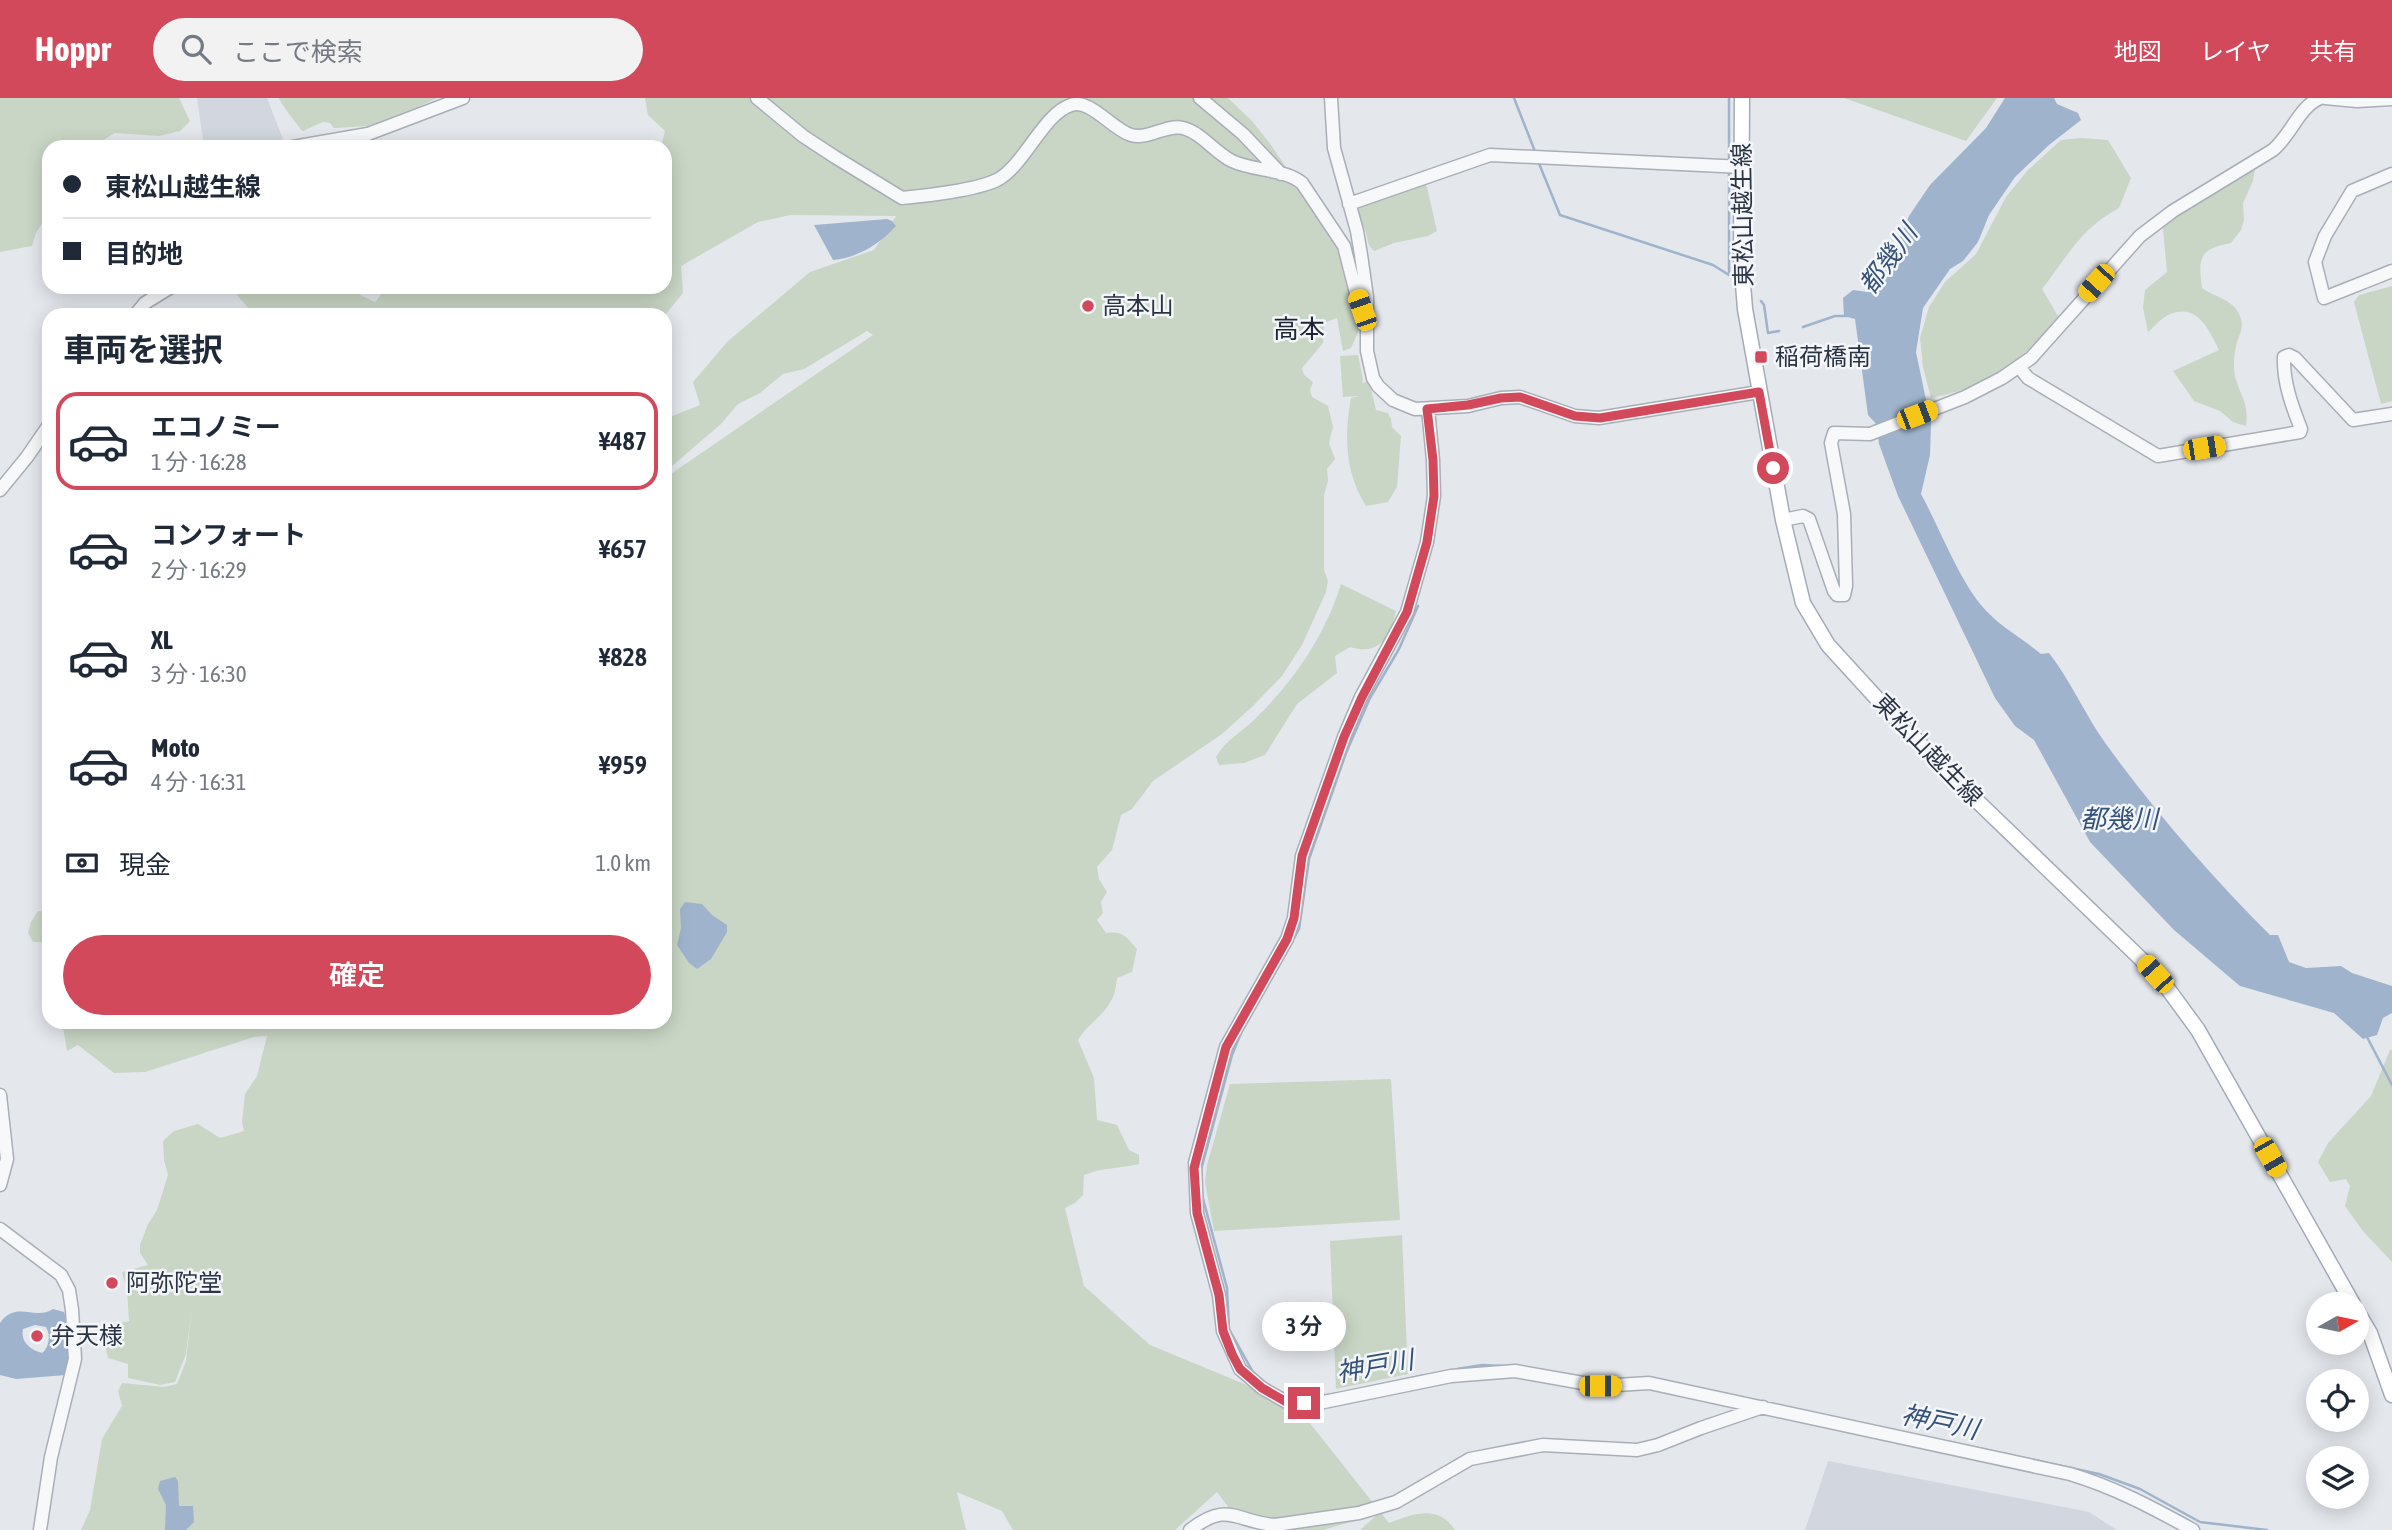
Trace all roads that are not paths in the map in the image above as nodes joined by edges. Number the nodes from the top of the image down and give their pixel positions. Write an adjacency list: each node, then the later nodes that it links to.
1 (463, 98): 8 (street)
2 (757, 98): 10 (street)
3 (1200, 98): 10 (street)
4 (1331, 98): 12 (street)
5 (1742, 98): 9 (main road, 東松山越生線)
6 (2322, 98): 7 (street); 17 (street)
7 (2392, 99)
8 (333, 140)
9 (1743, 167): 12 (street); 18 (main road, 東松山越生線)
10 (1281, 174): 16 (street)
11 (2392, 174): 13 (street)
12 (1349, 204): 16 (street)
13 (2392, 271)
14 (160, 294): 15 (street)
15 (141, 308)
16 (1367, 316): 19 (street)
17 (2019, 367): 20 (street); 23 (street)
18 (1759, 392): 19 (street); 23 (main road, 東松山越生線)
19 (1427, 409): 30 (street)
20 (2392, 414)
21 (42, 435): 22 (street)
22 (0, 490)
23 (1783, 520): 27 (main road, 東松山越生線)
24 (0, 1095): 25 (street)
25 (0, 1185)
26 (0, 1229): 31 (street)
27 (2346, 1292)
28 (2370, 1335): 29 (main road)
29 (2392, 1395)
30 (1763, 1407): 32 (street); 33 (street)
31 (40, 1530)
32 (1190, 1530)
33 (2193, 1530)

